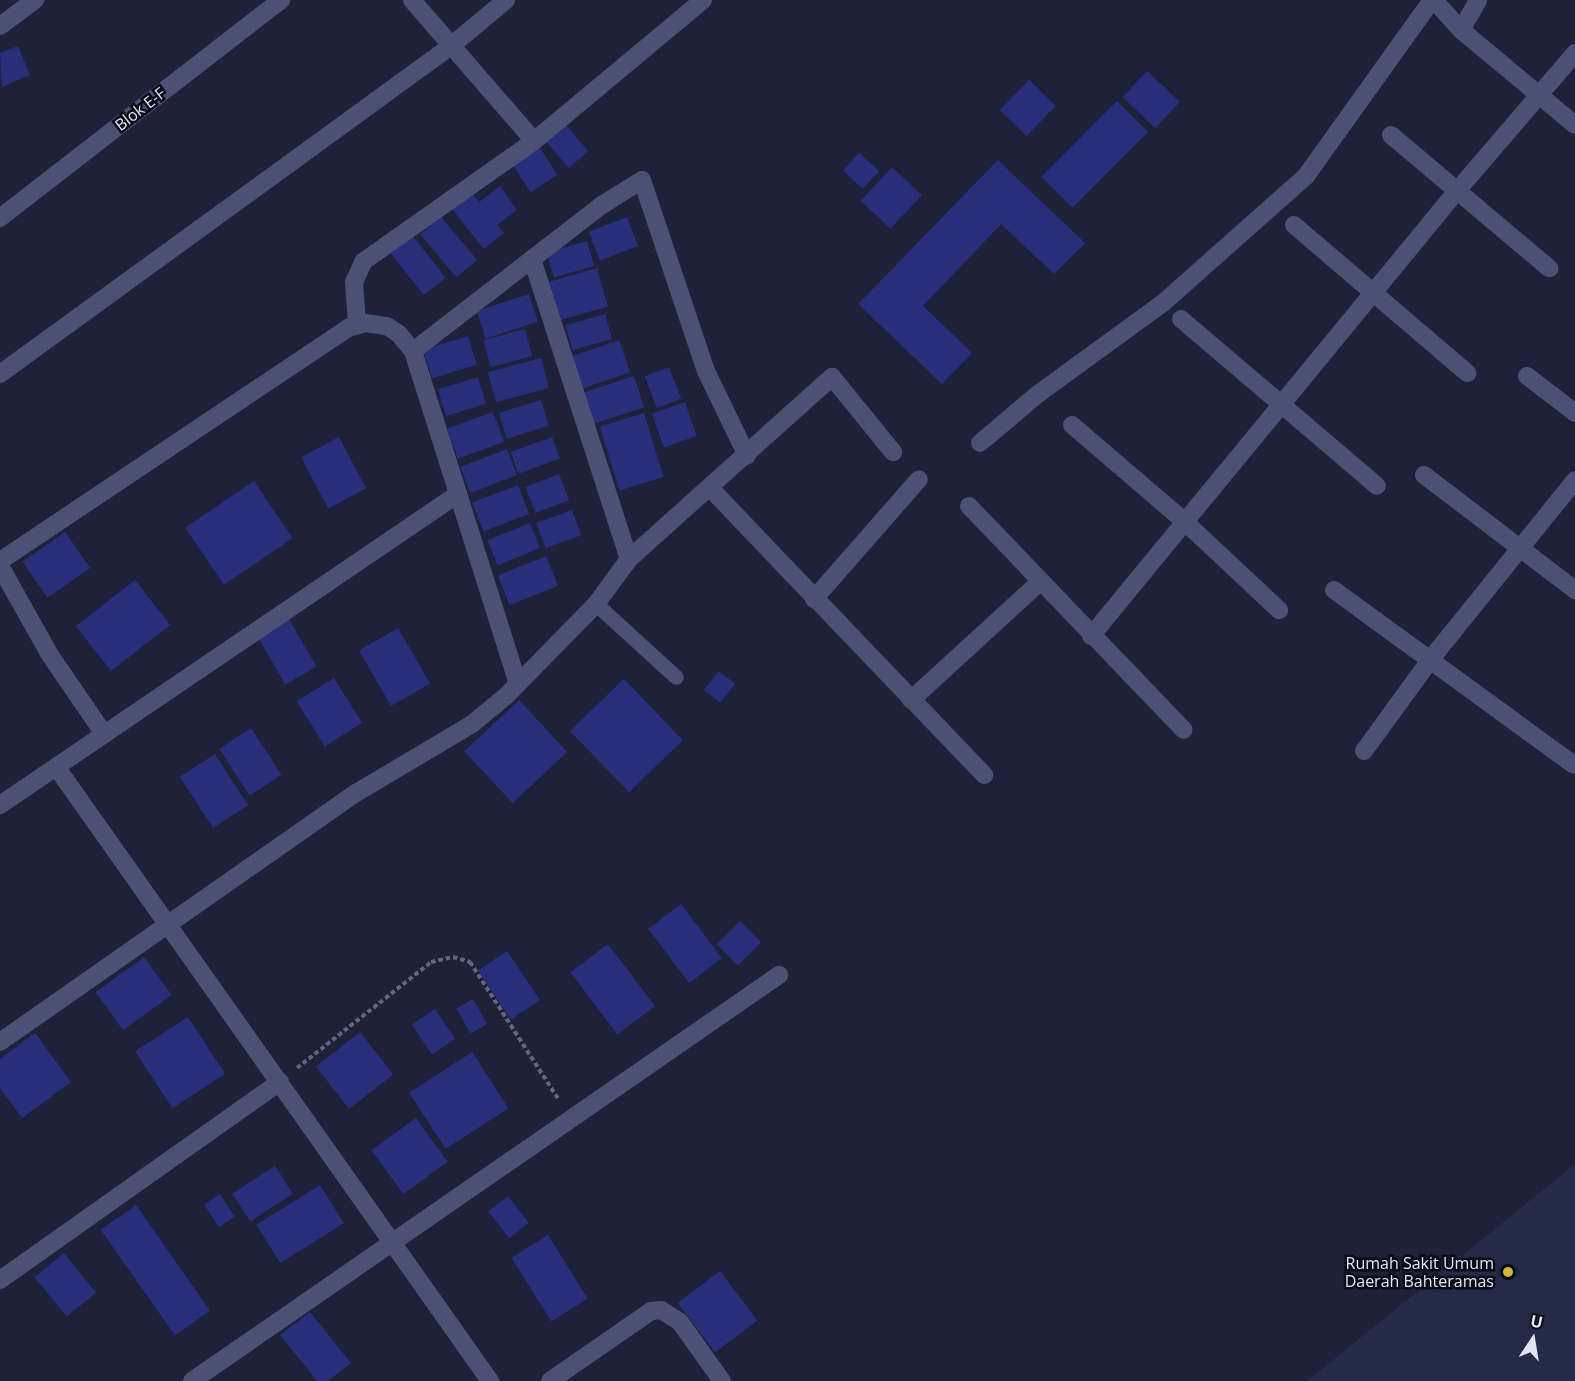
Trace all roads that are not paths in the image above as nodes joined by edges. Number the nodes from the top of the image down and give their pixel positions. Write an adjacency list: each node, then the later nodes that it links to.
1 (34, 0): 8 (street)
2 (281, 0): 17 (street, Blok E-F)
3 (412, 0): 10 (street)
4 (506, 0): 10 (street)
5 (703, 0): 15 (street)
6 (1433, 0): 9 (street); 31 (street)
7 (1478, 0): 9 (street)
8 (0, 26)
9 (1461, 30): 12 (street)
10 (451, 46): 15 (street); 26 (street)
11 (1575, 53): 12 (street)
12 (1539, 93): 13 (street); 16 (street)
13 (1575, 125)
14 (1391, 135): 16 (street)
15 (534, 141): 23 (street)
16 (1456, 192): 20 (street); 21 (street)
17 (0, 218)
18 (1294, 225): 21 (street)
19 (532, 259): 24 (street); 33 (street); 43 (street)
20 (1548, 268)
21 (1373, 293): 25 (street); 28 (street)
22 (1181, 319): 28 (street)
23 (357, 324): 24 (street); 44 (street)
24 (413, 351): 39 (street)
25 (1467, 373)
26 (0, 374)
27 (1527, 376): 29 (street)
28 (1282, 404): 37 (street); 41 (street)
29 (1575, 413)
30 (1072, 425): 41 (street)
31 (980, 443)
32 (893, 452): 33 (street)
33 (747, 456): 38 (street)
34 (1424, 475): 42 (street)
35 (919, 479): 49 (street)
36 (1575, 480): 42 (street)
37 (1377, 486)
38 (710, 488): 43 (street); 49 (street)
39 (458, 494): 55 (street); 58 (street)
40 (969, 506): 46 (street)
41 (1185, 522): 51 (street); 52 (street)
42 (1520, 546): 48 (street); 53 (street)
43 (629, 559): 50 (street)
44 (0, 561)
45 (0, 566): 58 (street)
46 (1040, 582): 52 (street); 56 (street)
47 (1334, 590): 53 (street)
48 (1575, 590)
49 (814, 599): 56 (street)
50 (596, 604): 54 (lane); 55 (street)
51 (1279, 610)
52 (1091, 636): 57 (street)
53 (1430, 660): 59 (street); 60 (street)
54 (676, 677)
55 (517, 681): 64 (street)
56 (911, 700): 62 (street)
57 (1184, 730)
58 (104, 734): 61 (street)
59 (1364, 751)
60 (1573, 764)
61 (57, 768): 63 (street); 64 (street)
62 (984, 775)
63 (0, 805)
64 (168, 927): 66 (street); 67 (street)
65 (779, 975): 68 (street)
66 (0, 1042)
67 (280, 1082): 68 (street); 69 (street)
68 (391, 1246): 70 (street); 71 (street)
69 (0, 1280)
70 (192, 1381)
71 (490, 1381)
72 (550, 1381): 73 (street)
73 (722, 1381)

